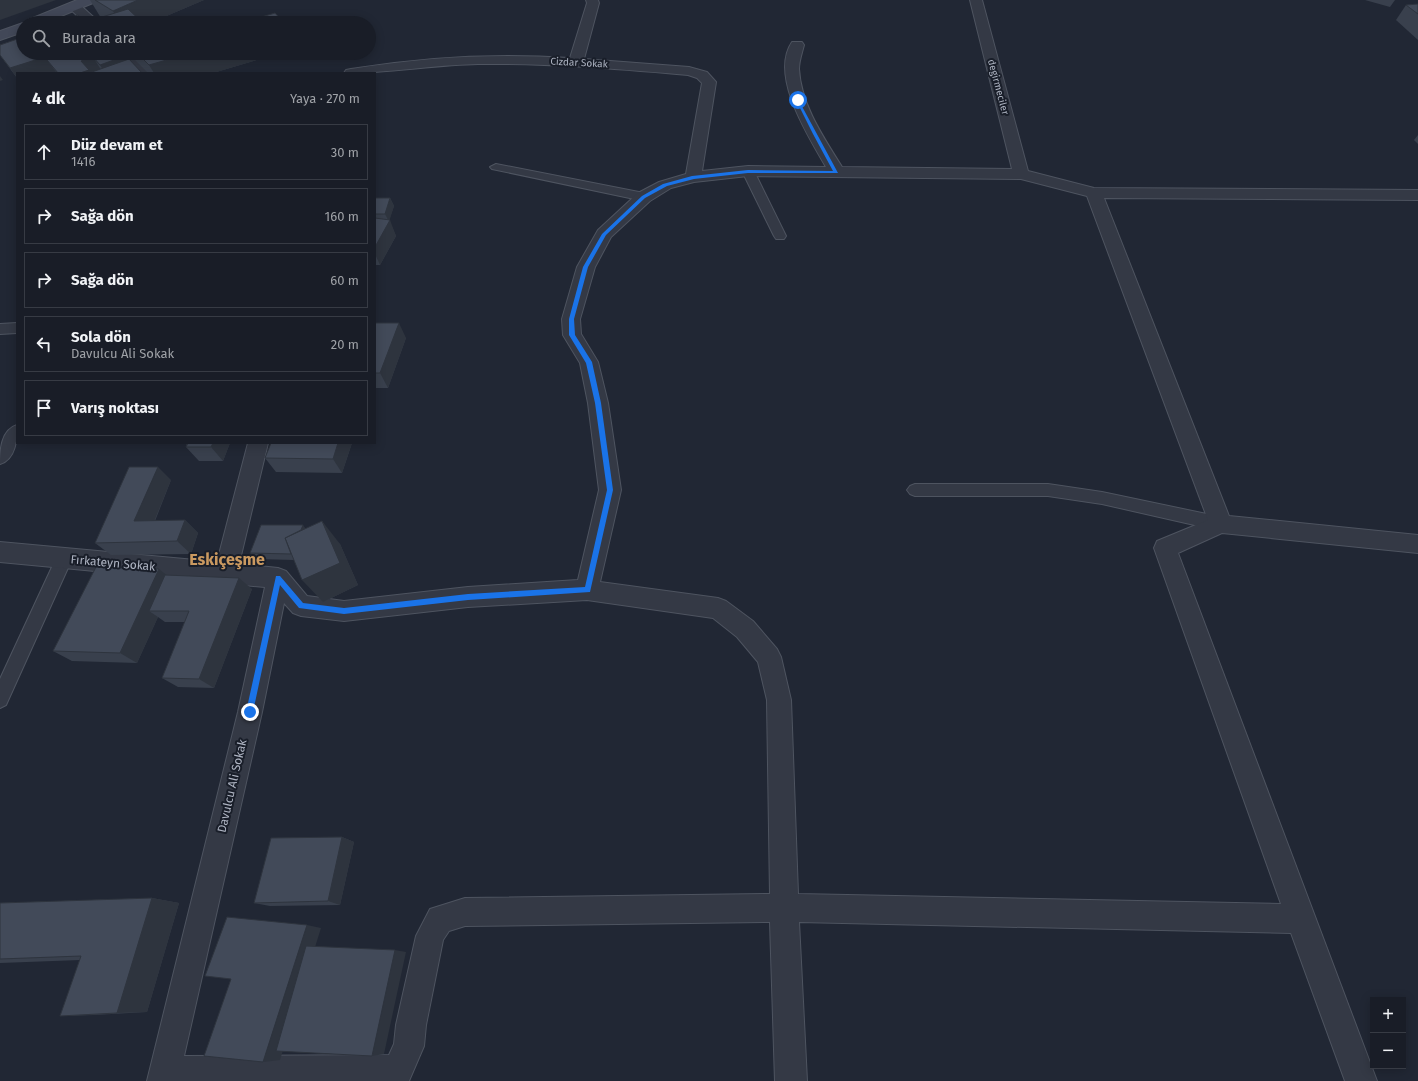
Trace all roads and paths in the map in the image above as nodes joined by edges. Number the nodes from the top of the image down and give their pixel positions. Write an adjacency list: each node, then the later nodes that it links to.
1 (88, 0): 4 (main road)
2 (592, 0): 11 (street)
3 (976, 0): 17 (street, degirmeciler)
4 (74, 7): 5 (main road); 6 (street)
5 (51, 16)
6 (85, 16)
7 (16, 30): 8 (main road)
8 (0, 36)
9 (797, 45): 16 (street)
10 (130, 60): 12 (street)
11 (576, 61): 13 (street, Cizdar Sokak); 18 (street, Cizdar Sokak)
12 (142, 72)
13 (356, 72)
14 (496, 167): 21 (lane)
15 (748, 171): 16 (street); 18 (street); 22 (lane)
16 (837, 172): 17 (street)
17 (1021, 174): 19 (street)
18 (693, 177): 21 (street)
19 (1094, 193): 20 (street); 29 (street)
20 (1418, 195)
21 (644, 197): 35 (street)
22 (780, 236)
23 (0, 328): 24 (lane)
24 (16, 328)
25 (16, 433): 27 (lane)
26 (258, 444): 33 (street)
27 (0, 458)
28 (915, 490): 29 (lane)
29 (1221, 524): 30 (street); 38 (street)
30 (1418, 544)
31 (0, 552): 32 (street, Fırkateyn Sokak)
32 (64, 559): 33 (street, Fırkateyn Sokak); 36 (lane)
33 (226, 573): 34 (street)
34 (278, 578): 35 (street); 39 (street, Davulcu Ali Sokak)
35 (588, 590): 37 (street)
36 (0, 699)
37 (784, 908): 38 (street); 39 (street); 40 (street)
38 (1300, 920): 41 (street)
39 (164, 1076)
40 (791, 1081)
41 (1362, 1081)

